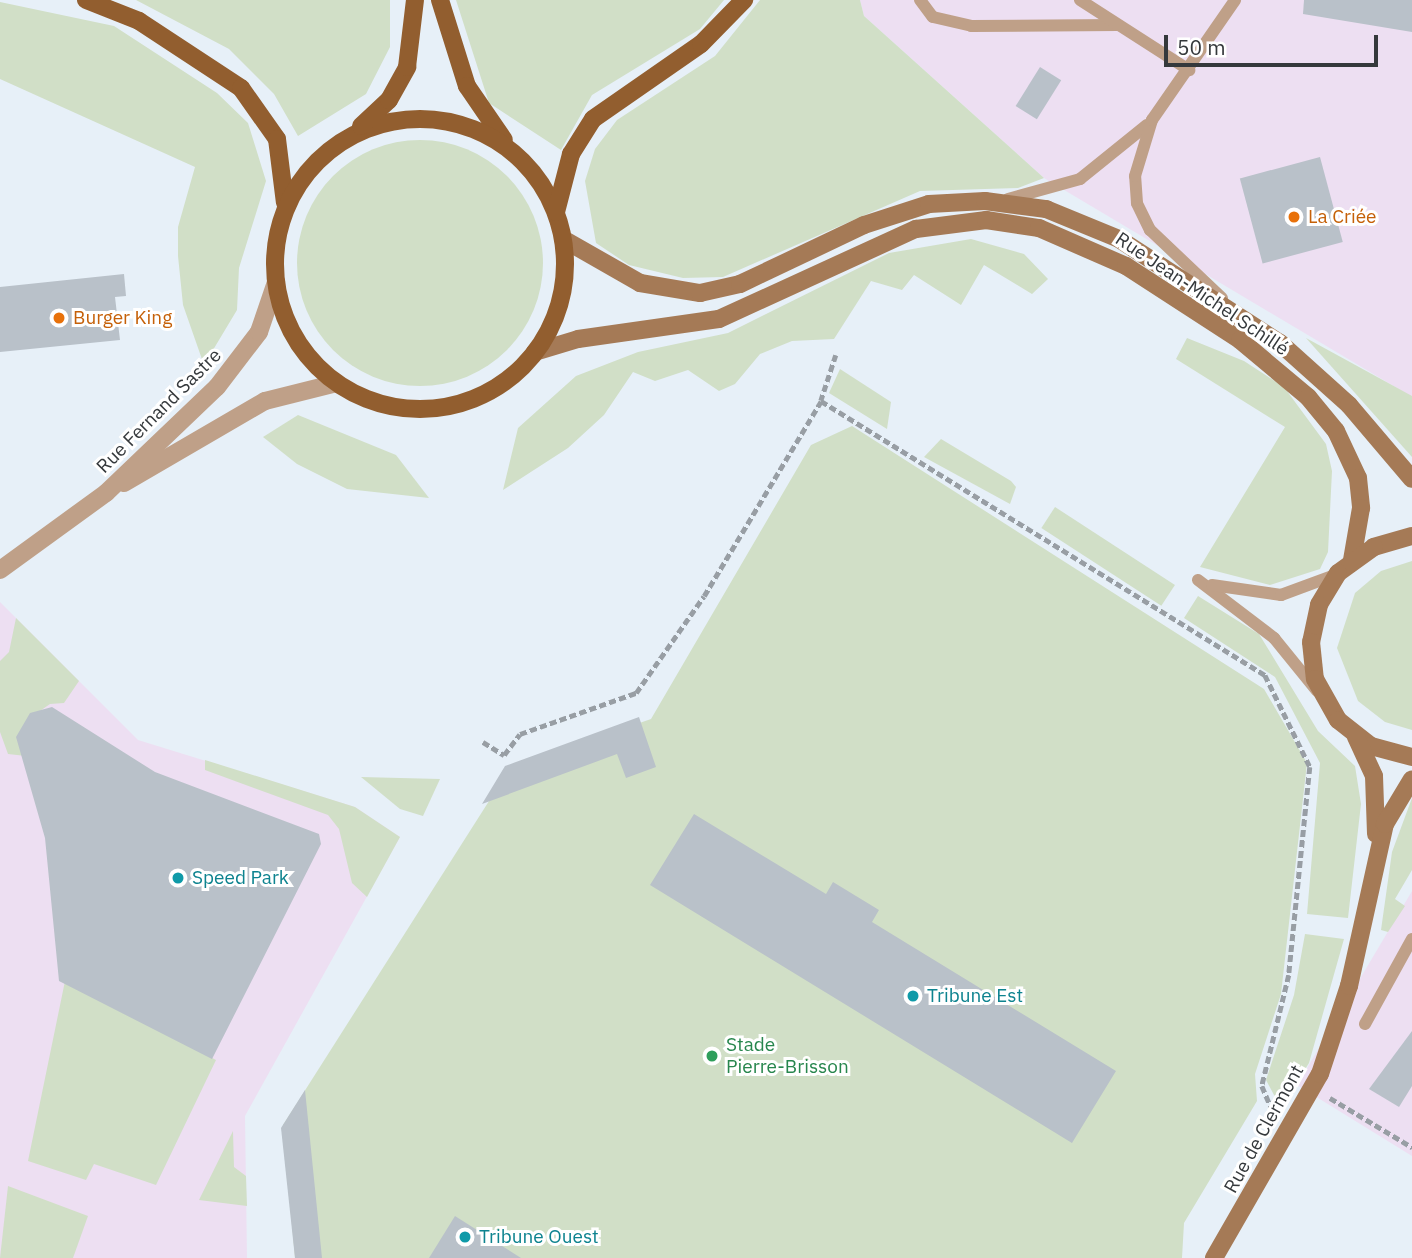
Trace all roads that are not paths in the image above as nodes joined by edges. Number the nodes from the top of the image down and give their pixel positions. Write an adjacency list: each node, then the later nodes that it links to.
1 (86, 0): 15 (main road)
2 (415, 0): 11 (main road)
3 (440, 0): 12 (main road)
4 (744, 0): 14 (main road)
5 (920, 0): 8 (lane)
6 (1080, 0): 8 (lane)
7 (1235, 0): 9 (lane)
8 (1118, 25): 9 (lane)
9 (1189, 69): 10 (lane)
10 (1152, 121): 13 (lane); 18 (lane)
11 (347, 137): 12 (main road); 15 (main road)
12 (517, 156): 14 (main road)
13 (985, 201): 16 (main road, Rue Jean-Michel Schillé); 18 (main road, Rue Jean-Michel Schillé)
14 (556, 212): 16 (main road)
15 (283, 215): 17 (main road)
16 (563, 239): 19 (main road)
17 (276, 282): 20 (main road); 22 (street, Rue Fernand Sastre)
18 (1246, 318): 21 (main road, Rue Jean-Michel Schillé)
19 (535, 352): 20 (main road); 24 (main road, Rue Jean-Michel Schillé)
20 (337, 383): 22 (street, Rue Fernand Sastre)
21 (1412, 479)
22 (106, 493): 25 (street, Rue Fernand Sastre)
23 (1412, 536): 24 (main road)
24 (1352, 560): 26 (main road)
25 (0, 570)
26 (1338, 573): 27 (main road); 27 (lane)
27 (1325, 702): 28 (main road, Rue de Clermont)
28 (1353, 734): 29 (main road); 31 (main road, Rue de Clermont)
29 (1412, 757)
30 (1412, 779): 31 (main road, Rue de Clermont)
31 (1368, 893): 34 (main road, Rue de Clermont)
32 (1412, 939): 33 (lane)
33 (1365, 1024)
34 (1214, 1258)

